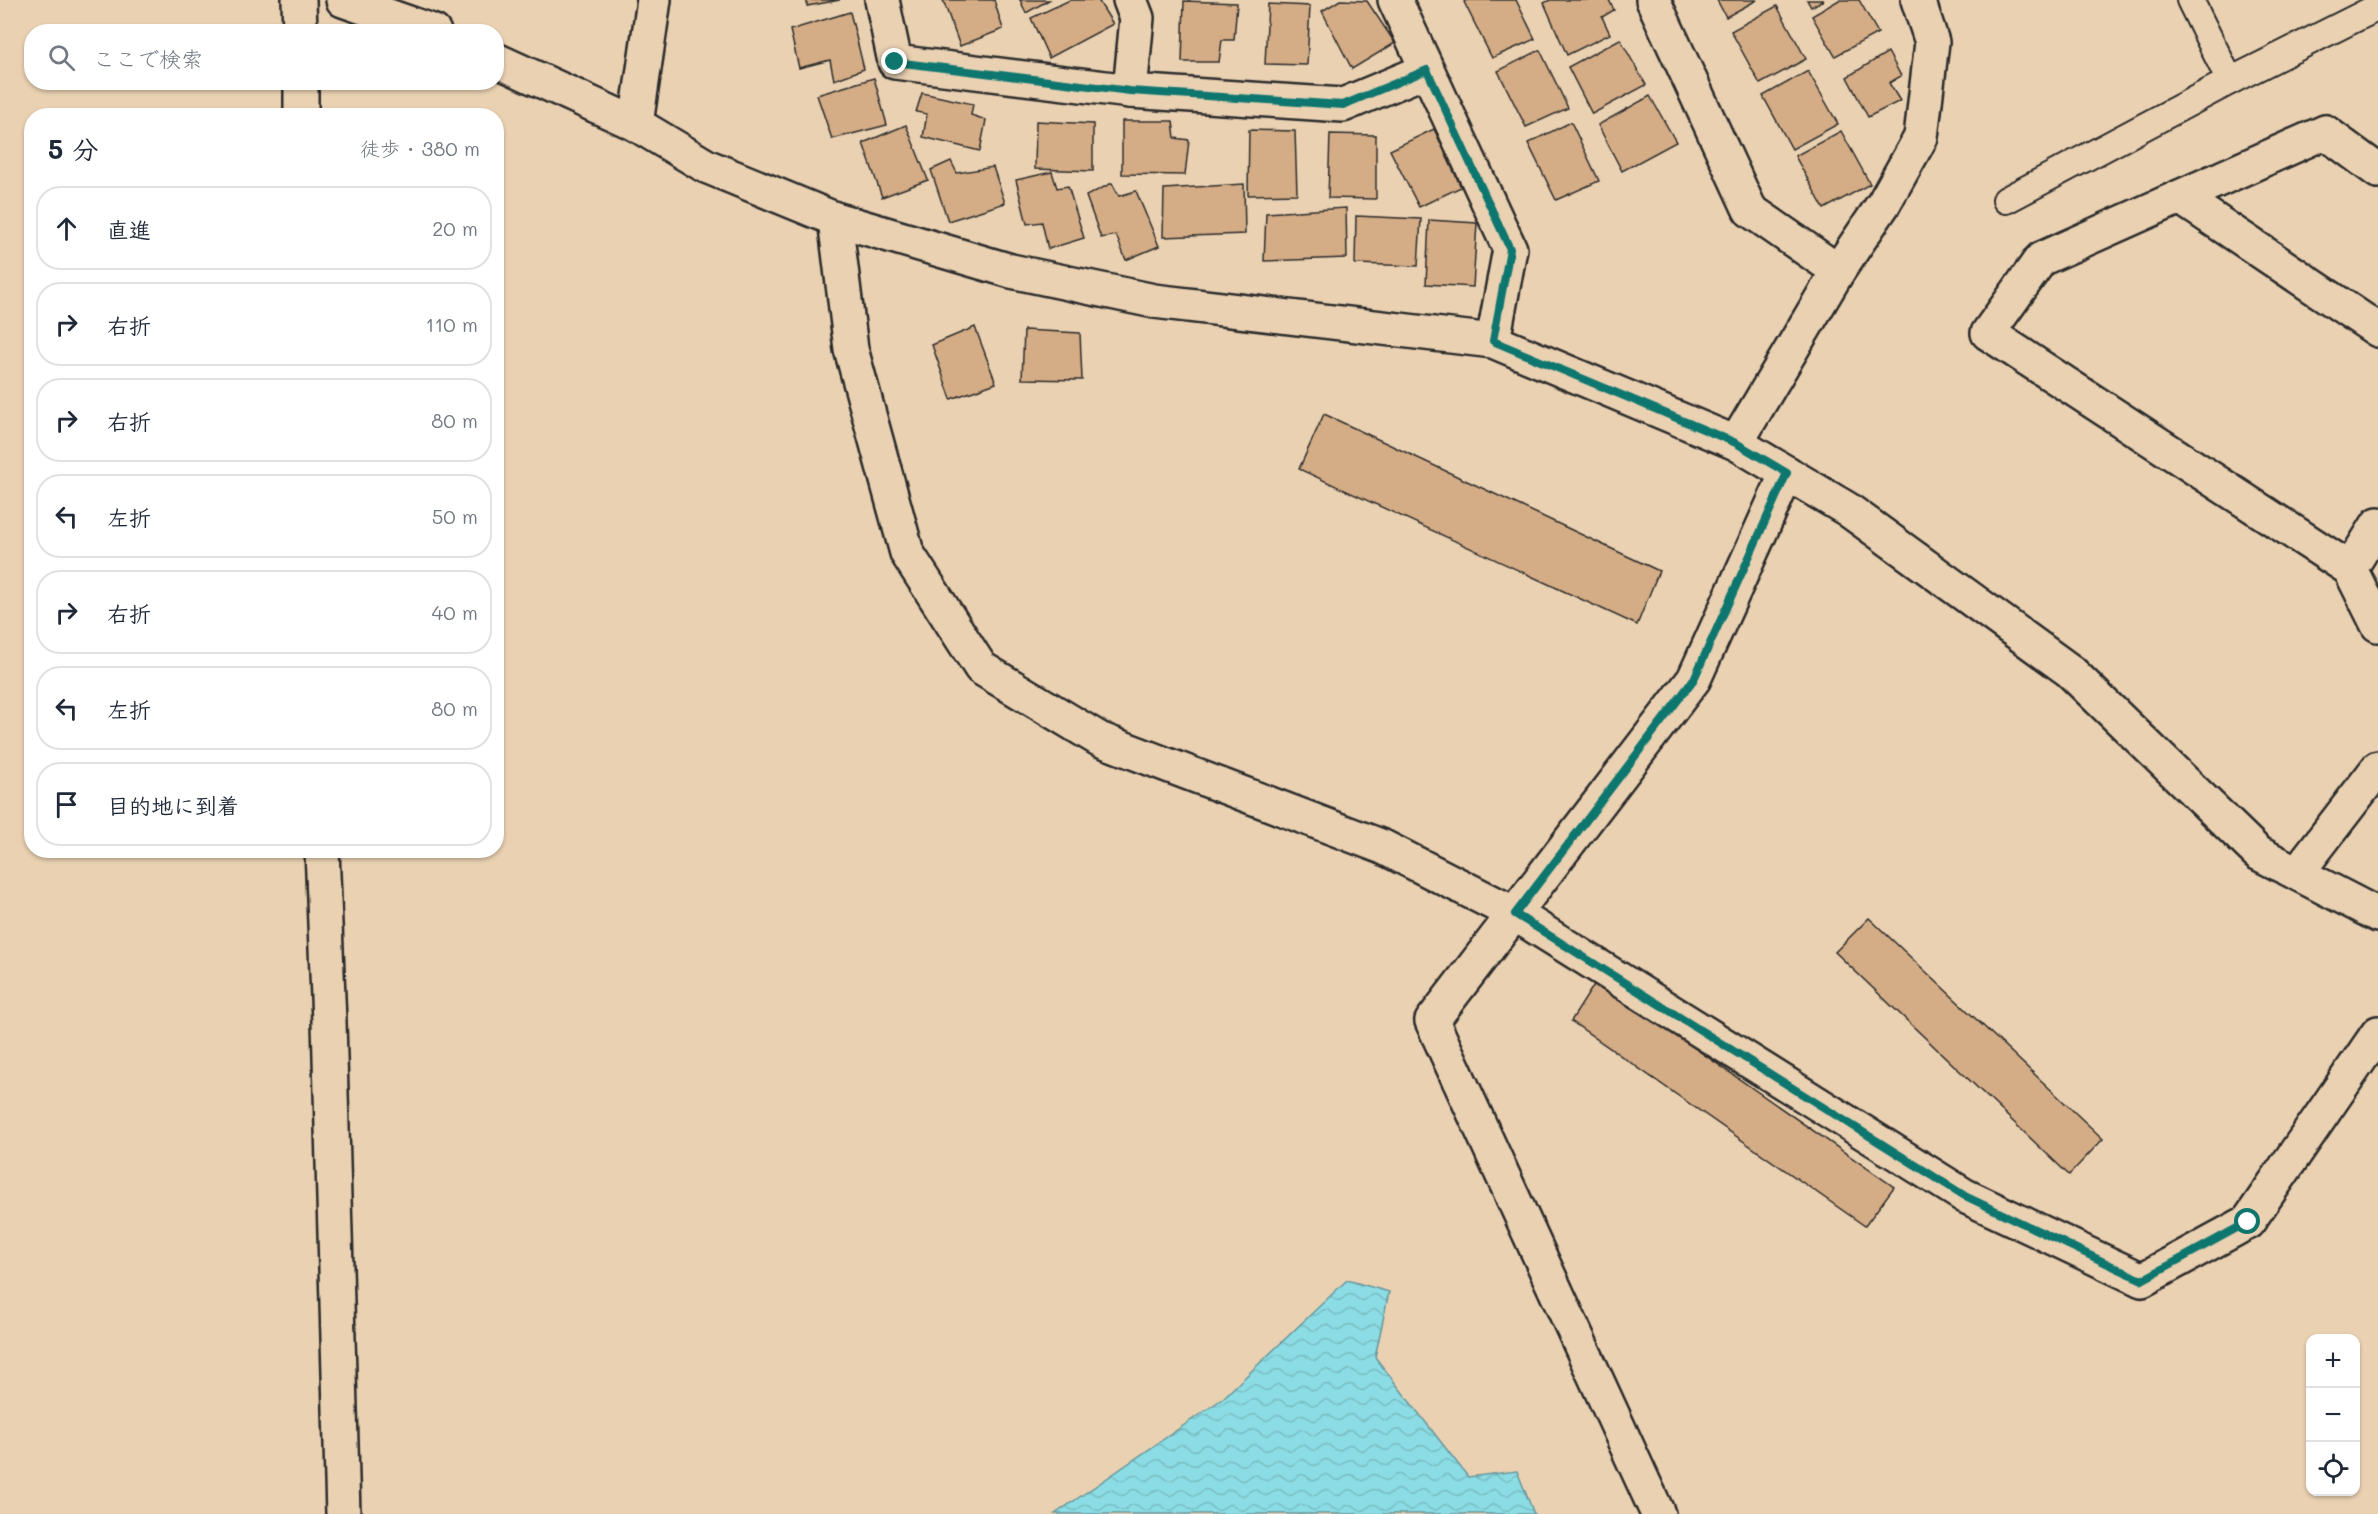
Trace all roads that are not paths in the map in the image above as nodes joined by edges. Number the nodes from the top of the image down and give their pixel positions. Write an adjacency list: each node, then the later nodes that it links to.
1 (299, 0): 11 (street)
2 (343, 0): 12 (street)
3 (654, 0): 19 (street)
4 (882, 0): 17 (street)
5 (1130, 0): 17 (street)
6 (1395, 0): 14 (street)
7 (1653, 0): 24 (street)
8 (1918, 0): 24 (street)
9 (2190, 0): 15 (lane)
10 (2378, 7): 15 (lane)
11 (300, 24)
12 (411, 24)
13 (504, 64): 19 (street)
14 (1427, 70): 17 (street); 26 (street)
15 (2230, 81): 22 (lane)
16 (301, 90): 18 (street)
17 (1130, 91)
18 (301, 108)
19 (636, 124): 23 (street)
20 (2378, 171): 21 (street)
21 (2180, 196): 25 (street); 30 (street)
22 (2006, 200)
23 (835, 219): 26 (street); 35 (street)
24 (1838, 271): 27 (street)
25 (2378, 330)
26 (1493, 341): 27 (street)
27 (1736, 443): 28 (street)
28 (1787, 473): 34 (street); 35 (street)
29 (2378, 524): 30 (street)
30 (2350, 569): 31 (street)
31 (2378, 625)
32 (2378, 768): 34 (street)
33 (322, 858): 38 (street)
34 (2297, 873): 36 (street)
35 (1515, 914): 37 (street); 39 (street)
36 (2378, 915)
37 (2378, 1033)
38 (343, 1514)
39 (1658, 1514)

